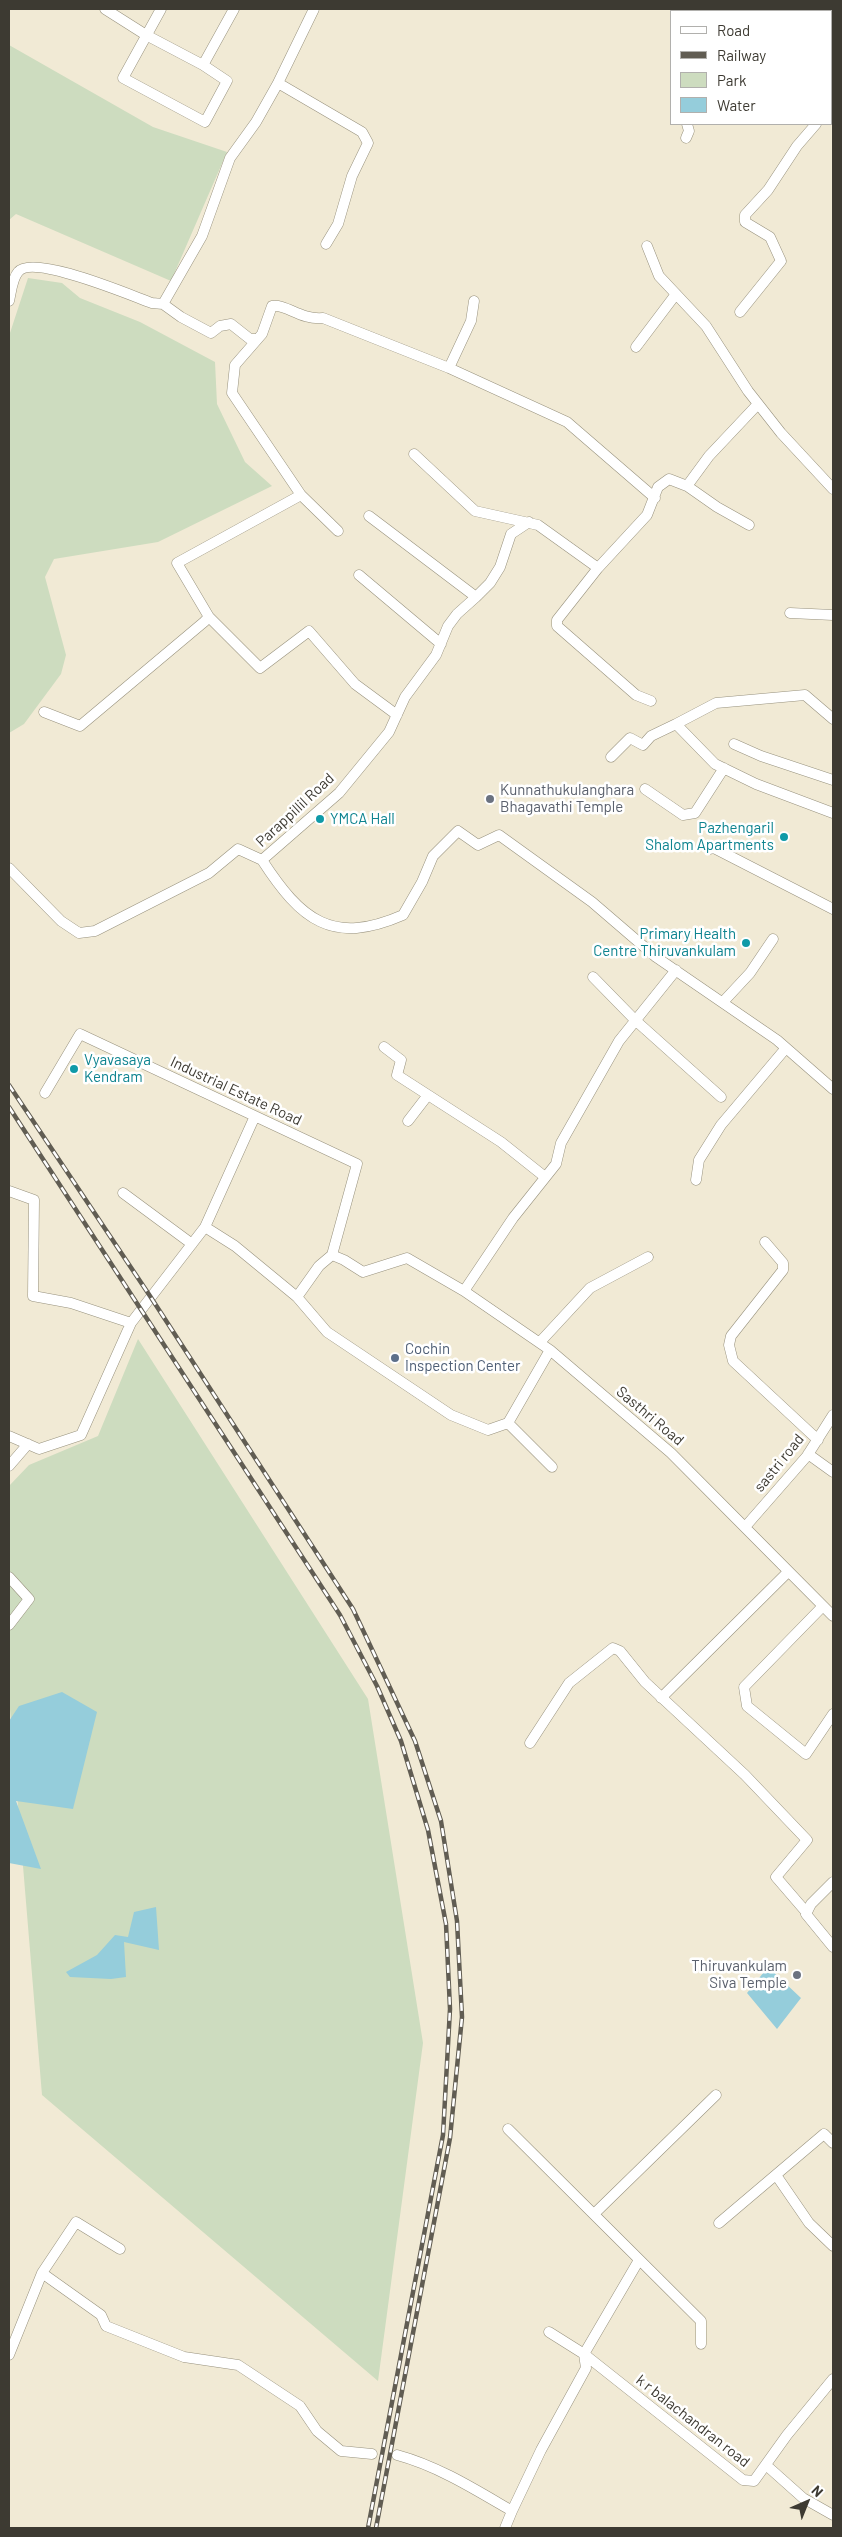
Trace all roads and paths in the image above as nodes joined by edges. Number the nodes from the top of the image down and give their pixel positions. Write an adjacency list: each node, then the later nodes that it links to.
1 (105, 9): 5 (street)
2 (161, 9): 5 (street)
3 (234, 9): 6 (street)
4 (314, 9): 7 (street)
5 (146, 35): 6 (street); 6 (street)
6 (202, 65)
7 (278, 83): 11 (street); 16 (street)
8 (687, 125): 10 (street)
9 (815, 125): 17 (street)
10 (686, 138)
11 (326, 244)
12 (647, 246): 13 (street)
13 (676, 294): 19 (street); 21 (street)
14 (9, 301): 16 (street)
15 (474, 301): 20 (street)
16 (163, 304): 18 (street)
17 (740, 312)
18 (255, 339): 20 (street); 25 (street)
19 (636, 347)
20 (449, 368): 26 (street)
21 (758, 404): 23 (street); 24 (street)
22 (414, 454): 28 (street)
23 (687, 486): 26 (street); 29 (street)
24 (833, 489)
25 (301, 495): 30 (street); 36 (street)
26 (655, 498): 31 (street)
27 (369, 516): 33 (street)
28 (529, 522): 31 (street); 33 (street)
29 (750, 525)
30 (338, 531)
31 (598, 568): 38 (street)
32 (359, 575): 37 (street)
33 (476, 597): 37 (street, Parappillil Road)
34 (790, 613): 35 (street)
35 (833, 615)
36 (209, 617): 39 (street); 40 (street)
37 (441, 644): 40 (street, Parappillil Road)
38 (652, 701)
39 (44, 712)
40 (397, 715): 50 (street, Parappillil Road)
41 (833, 719): 42 (street)
42 (676, 724): 44 (street); 45 (street)
43 (734, 744): 46 (street)
44 (611, 757)
45 (724, 768): 47 (street); 48 (street)
46 (833, 780)
47 (644, 789)
48 (833, 813)
49 (710, 849): 52 (street)
50 (262, 860): 51 (street, Parappillil Road); 54 (street)
51 (9, 868)
52 (833, 909)
53 (773, 939): 56 (street)
54 (676, 970): 56 (street); 57 (street)
55 (593, 977): 57 (street)
56 (723, 1002): 59 (street)
57 (635, 1020): 63 (street); 66 (street)
58 (384, 1047): 62 (street)
59 (786, 1048): 60 (street); 67 (street)
60 (833, 1088)
61 (45, 1093): 64 (street, Industrial Estate Road)
62 (428, 1095): 65 (street); 66 (street)
63 (721, 1098)
64 (255, 1116): 70 (street); 73 (street, Industrial Estate Road)
65 (408, 1121)
66 (545, 1177): 75 (street)
67 (696, 1180)
68 (9, 1191): 77 (street)
69 (123, 1192): 72 (street)
70 (205, 1227): 72 (street); 76 (street)
71 (766, 1242): 83 (street)
72 (192, 1244): 77 (street)
73 (332, 1255): 75 (street, Sasthri Road); 76 (street)
74 (648, 1257): 78 (street)
75 (464, 1291): 78 (street, Sasthri Road)
76 (297, 1297): 81 (street)
77 (131, 1323): 84 (street)
78 (540, 1342): 79 (street, Sasthri Road)
79 (550, 1350): 81 (street); 89 (street, Sasthri Road)
80 (833, 1415): 83 (street, sastri road)
81 (508, 1424): 87 (street)
82 (9, 1436): 84 (street)
83 (818, 1440): 85 (street, sastri road)
84 (28, 1444): 86 (street)
85 (808, 1454): 88 (street); 89 (street, sastri road)
86 (9, 1466)
87 (552, 1467)
88 (833, 1472)
89 (745, 1527): 90 (street, Sasthri Road)
90 (788, 1572): 92 (street, Sasthri Road); 95 (street)
91 (9, 1577): 94 (street)
92 (823, 1606): 93 (street, Sasthri Road); 96 (street)
93 (833, 1616)
94 (9, 1625)
95 (661, 1698): 97 (street); 99 (street)
96 (833, 1714)
97 (530, 1743)
98 (833, 1882): 99 (street)
99 (806, 1913): 100 (street)
100 (833, 1947)
101 (716, 2095): 105 (street)
102 (508, 2129): 105 (street)
103 (833, 2143): 104 (street)
104 (776, 2175): 106 (street); 107 (street)
105 (594, 2214): 109 (street)
106 (719, 2223)
107 (833, 2246)
108 (120, 2249): 110 (street)
109 (639, 2260): 112 (street); 113 (street)
110 (42, 2273): 114 (street); 117 (street)
111 (549, 2332): 113 (street)
112 (701, 2344)
113 (584, 2354): 119 (street, k r balachandran road); 120 (street)
114 (9, 2355)
115 (833, 2379): 116 (street, k r balachandran road)
116 (829, 2393): 119 (street, k r balachandran road)
117 (372, 2454)
118 (397, 2455): 120 (street)
119 (766, 2465): 121 (street)
120 (512, 2511): 122 (street)
121 (833, 2515)
122 (505, 2528)

